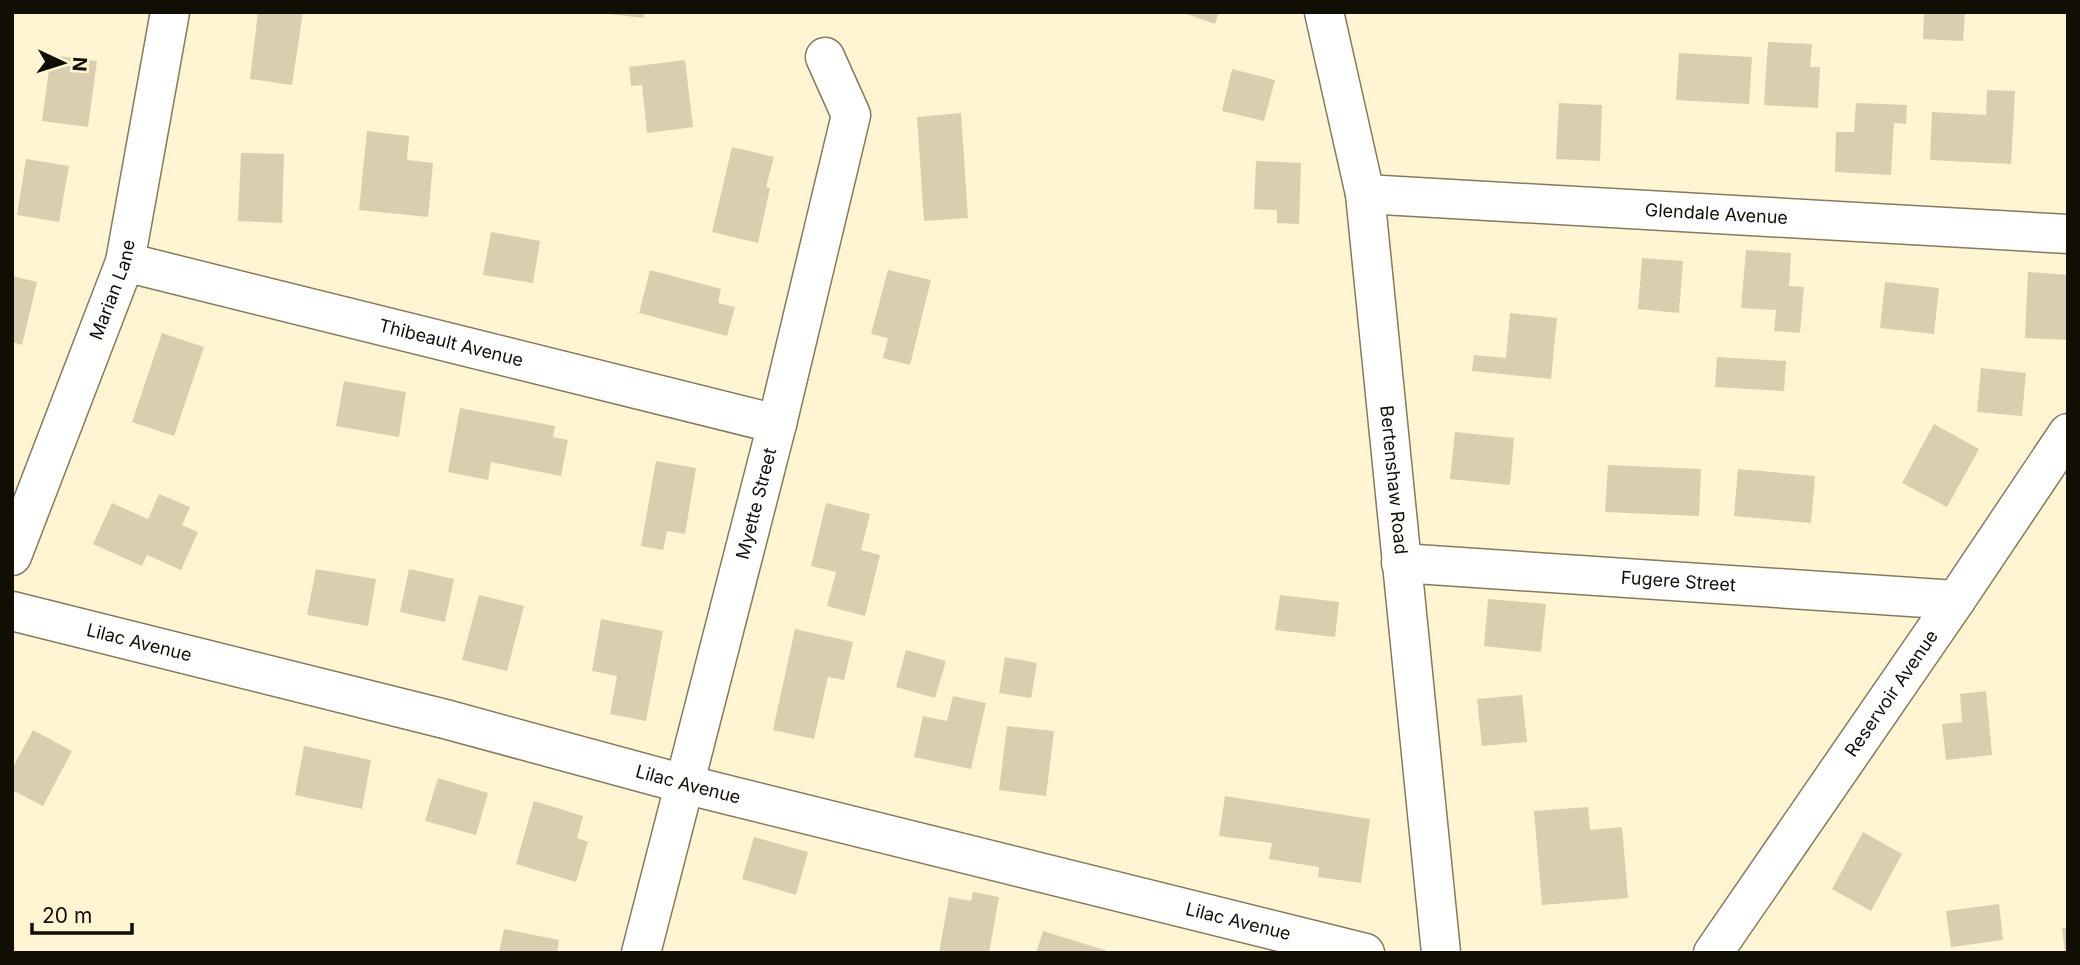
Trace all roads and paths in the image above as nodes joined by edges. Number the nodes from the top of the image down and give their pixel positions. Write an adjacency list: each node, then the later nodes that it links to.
1 (170, 12): 6 (street, Marian Lane)
2 (1324, 12): 4 (street, Bertenshaw Road)
3 (825, 57): 7 (street, Myette Street)
4 (1365, 194): 5 (street, Glendale Avenue); 10 (street, Bertenshaw Road)
5 (2068, 234)
6 (124, 262): 7 (street, Thibeault Avenue); 9 (street, Marian Lane)
7 (777, 424): 13 (street, Myette Street)
8 (2068, 433): 11 (street, Reservoir Avenue)
9 (12, 556)
10 (1401, 563): 11 (street, Fugere Street); 16 (street, Bertenshaw Road)
11 (1956, 600): 17 (street, Reservoir Avenue)
12 (12, 611): 13 (street, Lilac Avenue)
13 (684, 784): 14 (street, Myette Street); 15 (street, Lilac Avenue)
14 (641, 953)
15 (1365, 953)
16 (1441, 953)
17 (1713, 953)

